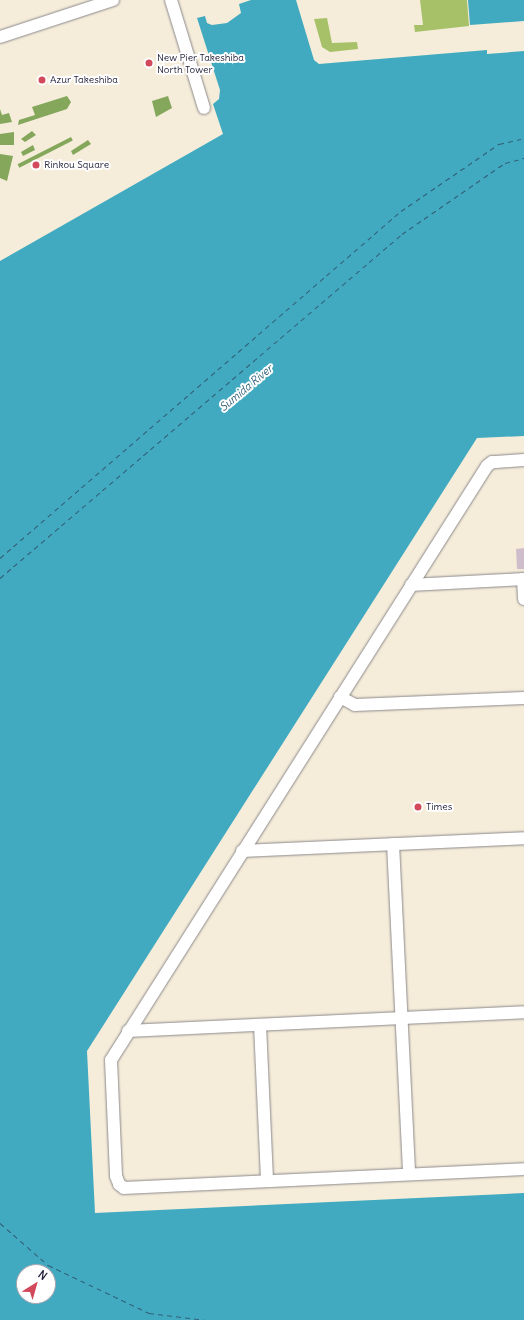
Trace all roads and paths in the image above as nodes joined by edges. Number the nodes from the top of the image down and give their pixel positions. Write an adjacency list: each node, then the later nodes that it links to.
1 (113, 0): 3 (street)
2 (171, 0): 4 (street)
3 (0, 37)
4 (204, 108)
5 (524, 460): 7 (street)
6 (524, 579): 7 (street); 8 (street)
7 (411, 585): 9 (street)
8 (524, 599)
9 (340, 697): 10 (street); 13 (street)
10 (524, 698)
11 (524, 838): 12 (street)
12 (393, 844): 13 (street); 15 (street)
13 (242, 851): 17 (street)
14 (524, 1012): 15 (street)
15 (402, 1018): 16 (street); 19 (street)
16 (260, 1024): 17 (street); 20 (street)
17 (128, 1030): 20 (street)
18 (524, 1169): 19 (street)
19 (409, 1174): 20 (street)
20 (267, 1181)

